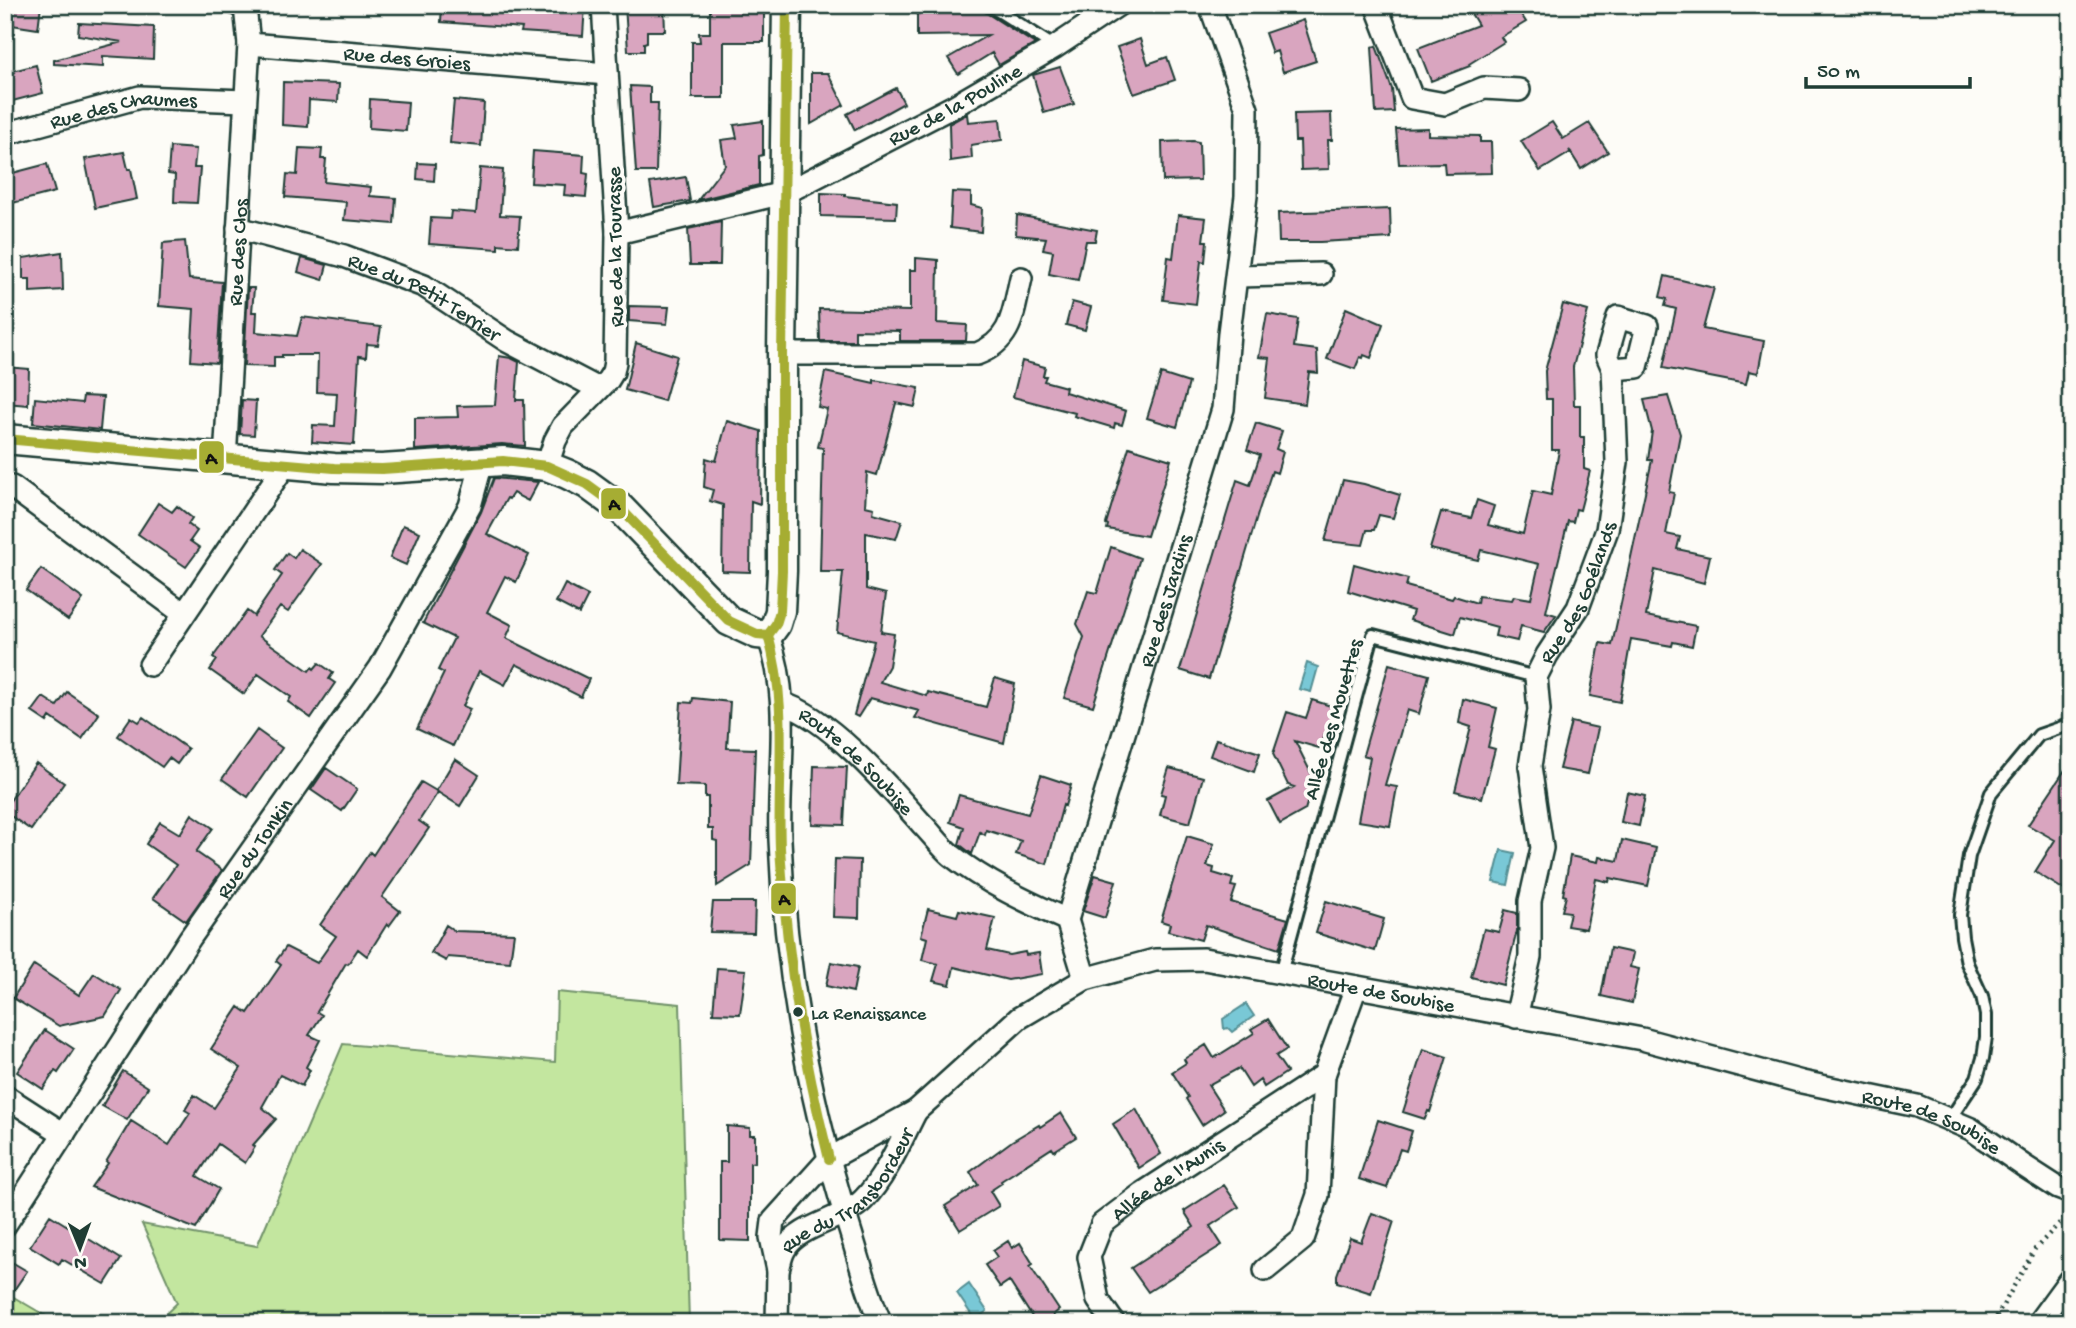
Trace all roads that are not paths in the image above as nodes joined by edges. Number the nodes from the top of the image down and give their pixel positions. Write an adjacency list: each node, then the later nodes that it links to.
1 (238, 5): 8 (street)
2 (603, 5): 10 (street, Rue de la Tourasse)
3 (787, 5): 14 (main road)
4 (989, 5): 9 (lane)
5 (1118, 5): 9 (street, Rue de la Pouline)
6 (1210, 5): 18 (street, Rue des Jardins)
7 (1376, 5): 11 (street)
8 (249, 44): 10 (street, Rue des Groies); 12 (street, Rue des Clos)
9 (1055, 47): 14 (street, Rue de la Pouline)
10 (607, 74): 16 (street, Rue de la Tourasse)
11 (1518, 90)
12 (245, 101): 13 (street, Rue des Chaumes); 15 (street, Rue des Clos)
13 (5, 134)
14 (785, 191): 16 (street, Rue de la Pouline); 20 (main road)
15 (238, 228): 22 (street, Rue du Petit Terrier); 24 (street, Rue des Clos)
16 (617, 233): 22 (street, Rue de la Tourasse)
17 (1321, 274): 18 (street)
18 (1237, 276): 35 (street, Rue des Jardins)
19 (1021, 278): 20 (street)
20 (782, 354): 30 (main road)
21 (1613, 369): 32 (street, Rue des Goélands)
22 (599, 389): 27 (street, Rue de la Tourasse)
23 (5, 439): 24 (main road)
24 (225, 460): 26 (main road)
25 (482, 462): 26 (main road); 27 (main road); 44 (street, Rue du Tonkin)
26 (285, 465): 29 (street)
27 (547, 466): 30 (main road)
28 (5, 488): 29 (street)
29 (184, 614): 31 (street)
30 (768, 635): 33 (street)
31 (150, 665)
32 (1536, 677): 36 (lane, Allée des Mouettes); 39 (street, Rue des Goélands)
33 (783, 704): 35 (street, Route de Soubise); 45 (street)
34 (2071, 724): 43 (lane)
35 (1067, 920): 37 (street)
36 (1281, 973): 37 (street, Route de Soubise); 38 (street, Route de Soubise)
37 (1086, 979): 42 (street, Rue du Transbordeur)
38 (1356, 987): 39 (street, Route de Soubise); 40 (street)
39 (1516, 1017): 43 (street, Route de Soubise)
40 (1324, 1075): 50 (street); 54 (street, Allée de l'Aunis)
41 (5, 1096): 44 (street)
42 (915, 1111): 45 (street, Rue du Transbordeur); 47 (street, Rue du Transbordeur)
43 (1951, 1119): 46 (street, Route de Soubise)
44 (64, 1134): 48 (street, Rue du Tonkin)
45 (829, 1159): 47 (street); 49 (street, Rue du Transbordeur)
46 (2071, 1193)
47 (845, 1214): 49 (street, Rue du Transbordeur); 53 (street)
48 (5, 1225)
49 (778, 1270): 52 (street, Rue du Transbordeur)
50 (1265, 1270)
51 (2071, 1278): 55 (street)
52 (777, 1323)
53 (881, 1323)
54 (1114, 1323)
55 (2038, 1323)

